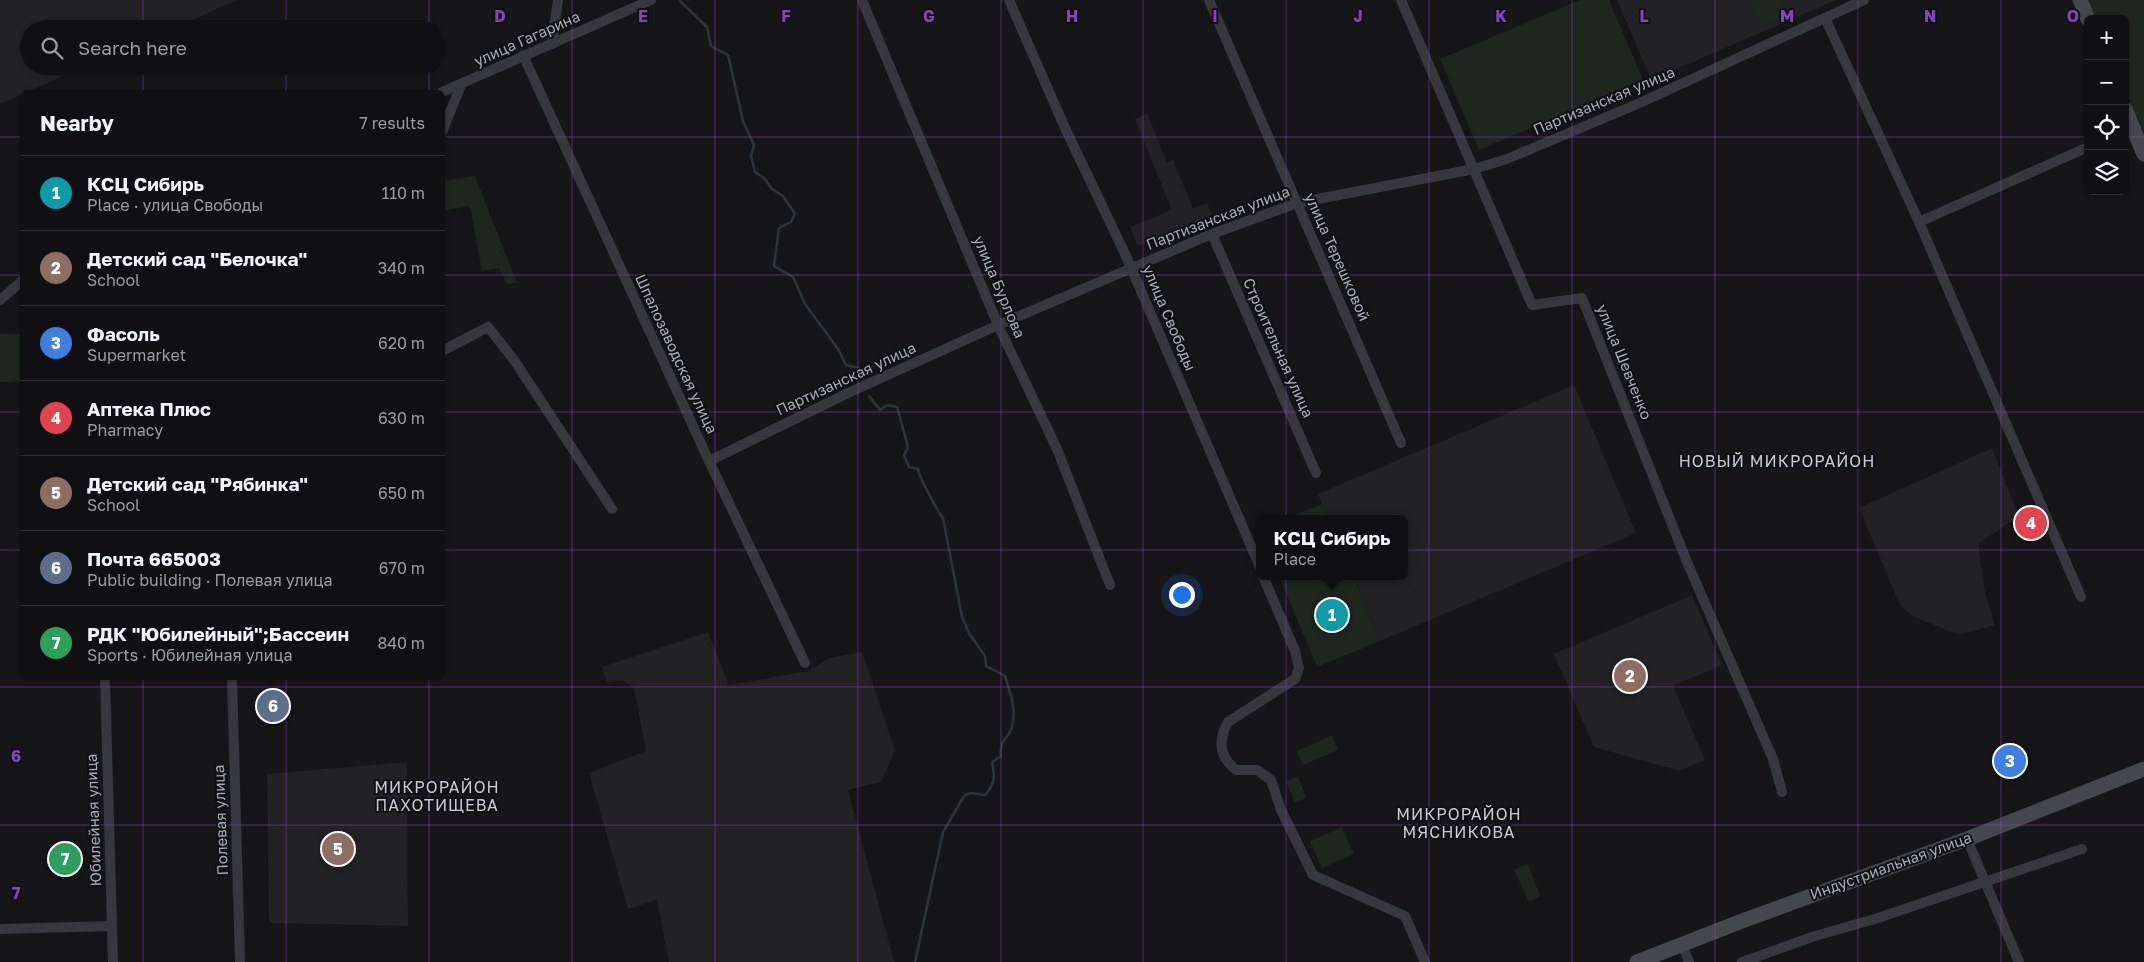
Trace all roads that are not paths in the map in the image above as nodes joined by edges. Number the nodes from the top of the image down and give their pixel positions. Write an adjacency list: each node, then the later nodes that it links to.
1 (558, 0): 11 (street)
2 (651, 0): 11 (street, улица Гагарина)
3 (862, 0): 26 (street, улица Бурлова)
4 (1009, 0): 23 (street, улица Свободы)
5 (1209, 0): 20 (street, улица Терешковой)
6 (1401, 0): 19 (street, улица Шевченко)
7 (1864, 0): 10 (street, Партизанская улица)
8 (2080, 0): 9 (street)
9 (2086, 15)
10 (1825, 18): 19 (street, Партизанская улица); 21 (street)
11 (552, 44): 12 (street, улица Гагарина)
12 (523, 55): 13 (street, улица Гагарина); 29 (street, Шпалозаводская улица)
13 (461, 84): 14 (street, улица Гагарина); 15 (street)
14 (445, 91)
15 (445, 124)
16 (2129, 129): 18 (street)
17 (2084, 149): 21 (street)
18 (2144, 154)
19 (1474, 169): 20 (street, Партизанская улица); 40 (street, улица Шевченко)
20 (1297, 203): 22 (street, Партизанская улица); 28 (street, улица Терешковой)
21 (1919, 222): 35 (street)
22 (1212, 234): 23 (street, Партизанская улица); 30 (street, Строительная улица)
23 (1131, 268): 26 (street, Партизанская улица); 32 (street, улица Свободы)
24 (20, 284): 25 (street)
25 (0, 300)
26 (998, 325): 29 (street, Партизанская улица); 34 (street, улица Бурлова)
27 (445, 349): 31 (street)
28 (1401, 443)
29 (708, 462): 36 (street, Шпалозаводская улица)
30 (1316, 473)
31 (612, 509)
32 (1256, 558)
33 (1265, 580): 49 (street)
34 (1110, 585)
35 (2081, 597)
36 (805, 663)
37 (105, 680): 44 (street, Юбилейная улица)
38 (232, 680): 48 (street, Полевая улица)
39 (2144, 769): 41 (street, Индустриальная улица)
40 (1782, 792)
41 (1967, 839): 43 (street); 46 (street, Индустриальная улица)
42 (2082, 849): 43 (street)
43 (1984, 883): 52 (street); 53 (street)
44 (112, 926): 45 (street); 47 (street, Юбилейная улица)
45 (0, 929)
46 (1682, 944): 50 (street, Индустриальная улица); 51 (street)
47 (113, 962)
48 (240, 962)
49 (1425, 962)
50 (1637, 962)
51 (1690, 962)
52 (1742, 962)
53 (2019, 962)

